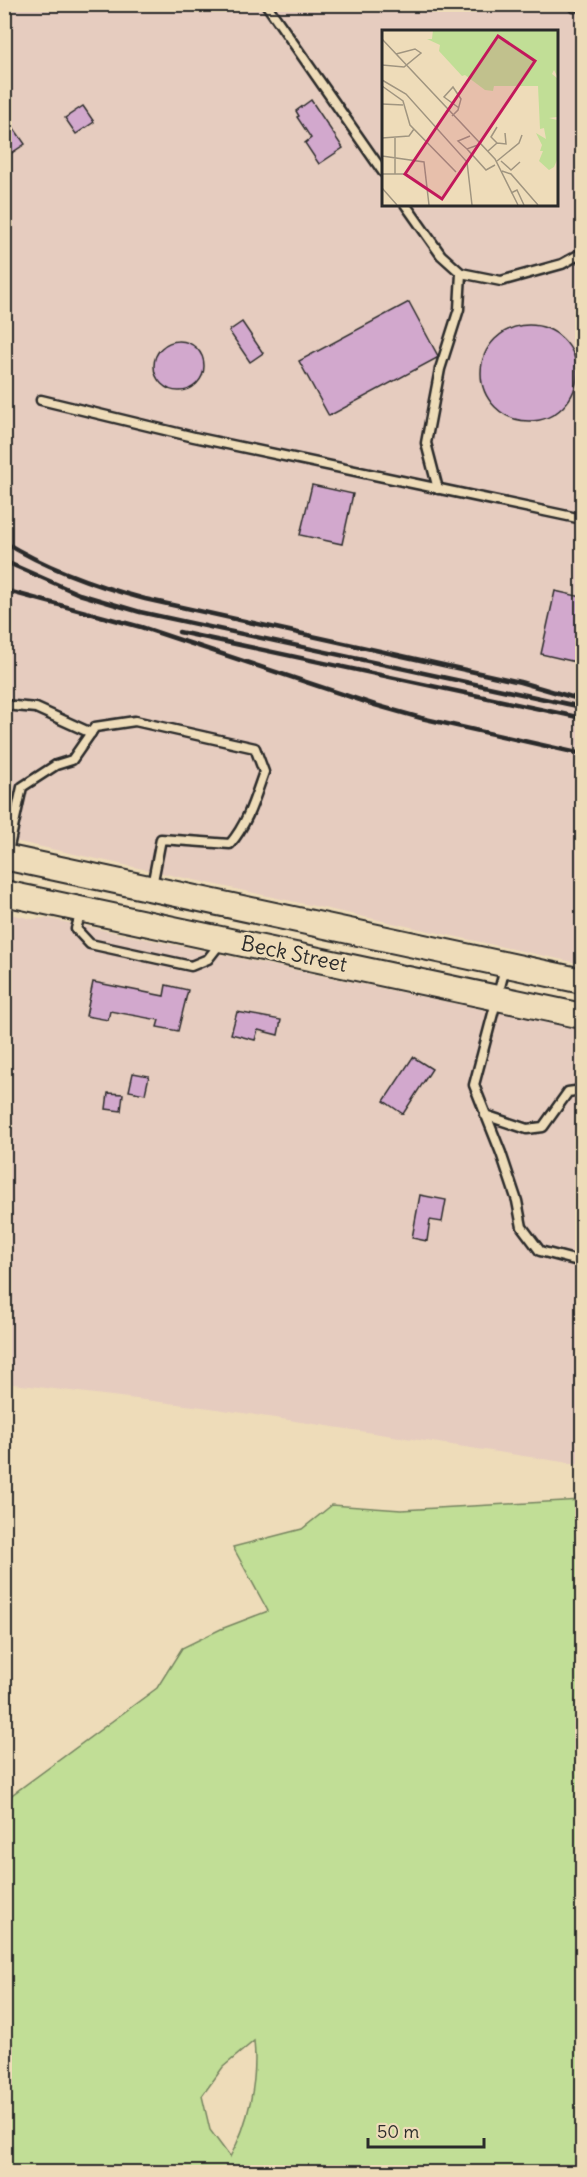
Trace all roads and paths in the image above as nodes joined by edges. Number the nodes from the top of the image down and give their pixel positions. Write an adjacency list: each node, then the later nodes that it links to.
1 (266, 4): 2 (lane)
2 (382, 171)
3 (406, 206): 5 (lane)
4 (582, 253): 5 (lane)
5 (461, 273): 7 (lane)
6 (41, 400): 7 (lane)
7 (438, 489): 8 (lane)
8 (582, 519)
9 (4, 705): 10 (lane)
10 (91, 733): 11 (lane); 12 (lane)
11 (5, 858): 12 (main road, Beck Street)
12 (152, 890): 16 (main road, Beck Street)
13 (4, 893): 14 (main road, Beck Street)
14 (82, 909): 15 (main road, Beck Street); 15 (lane)
15 (224, 939): 18 (main road, Beck Street)
16 (506, 964): 17 (main road, Beck Street); 18 (lane)
17 (582, 981)
18 (497, 998): 19 (main road, Beck Street); 21 (lane)
19 (582, 1016)
20 (582, 1090): 21 (lane)
21 (484, 1115): 22 (lane)
22 (582, 1262)

